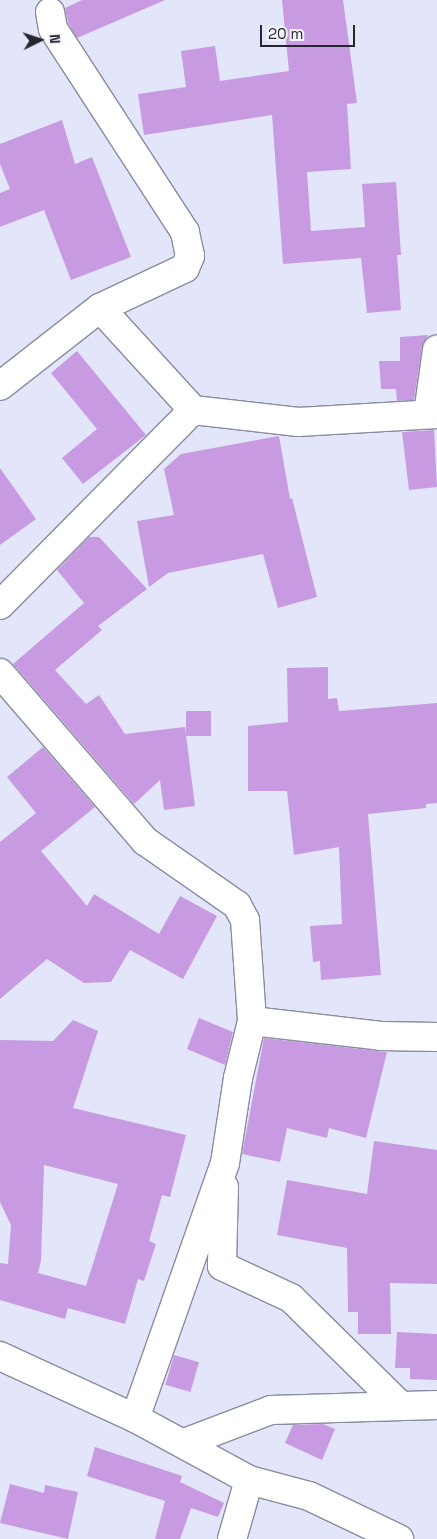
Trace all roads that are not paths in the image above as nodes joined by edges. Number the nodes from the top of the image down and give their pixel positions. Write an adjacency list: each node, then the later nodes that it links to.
1 (50, 12): 2 (street)
2 (100, 308): 4 (street); 5 (street)
3 (437, 350): 6 (street)
4 (0, 386)
5 (193, 410): 6 (street); 7 (street)
6 (433, 414)
7 (0, 605)
8 (0, 673): 9 (street)
9 (252, 1022): 10 (street); 11 (street)
10 (437, 1037)
11 (225, 1163): 14 (street); 15 (street)
12 (0, 1356): 15 (street)
13 (437, 1405): 14 (street)
14 (401, 1406): 16 (street)
15 (135, 1418): 16 (street)
16 (184, 1443): 17 (street)
17 (249, 1480): 18 (street); 19 (street)
18 (232, 1539)
19 (399, 1539)

